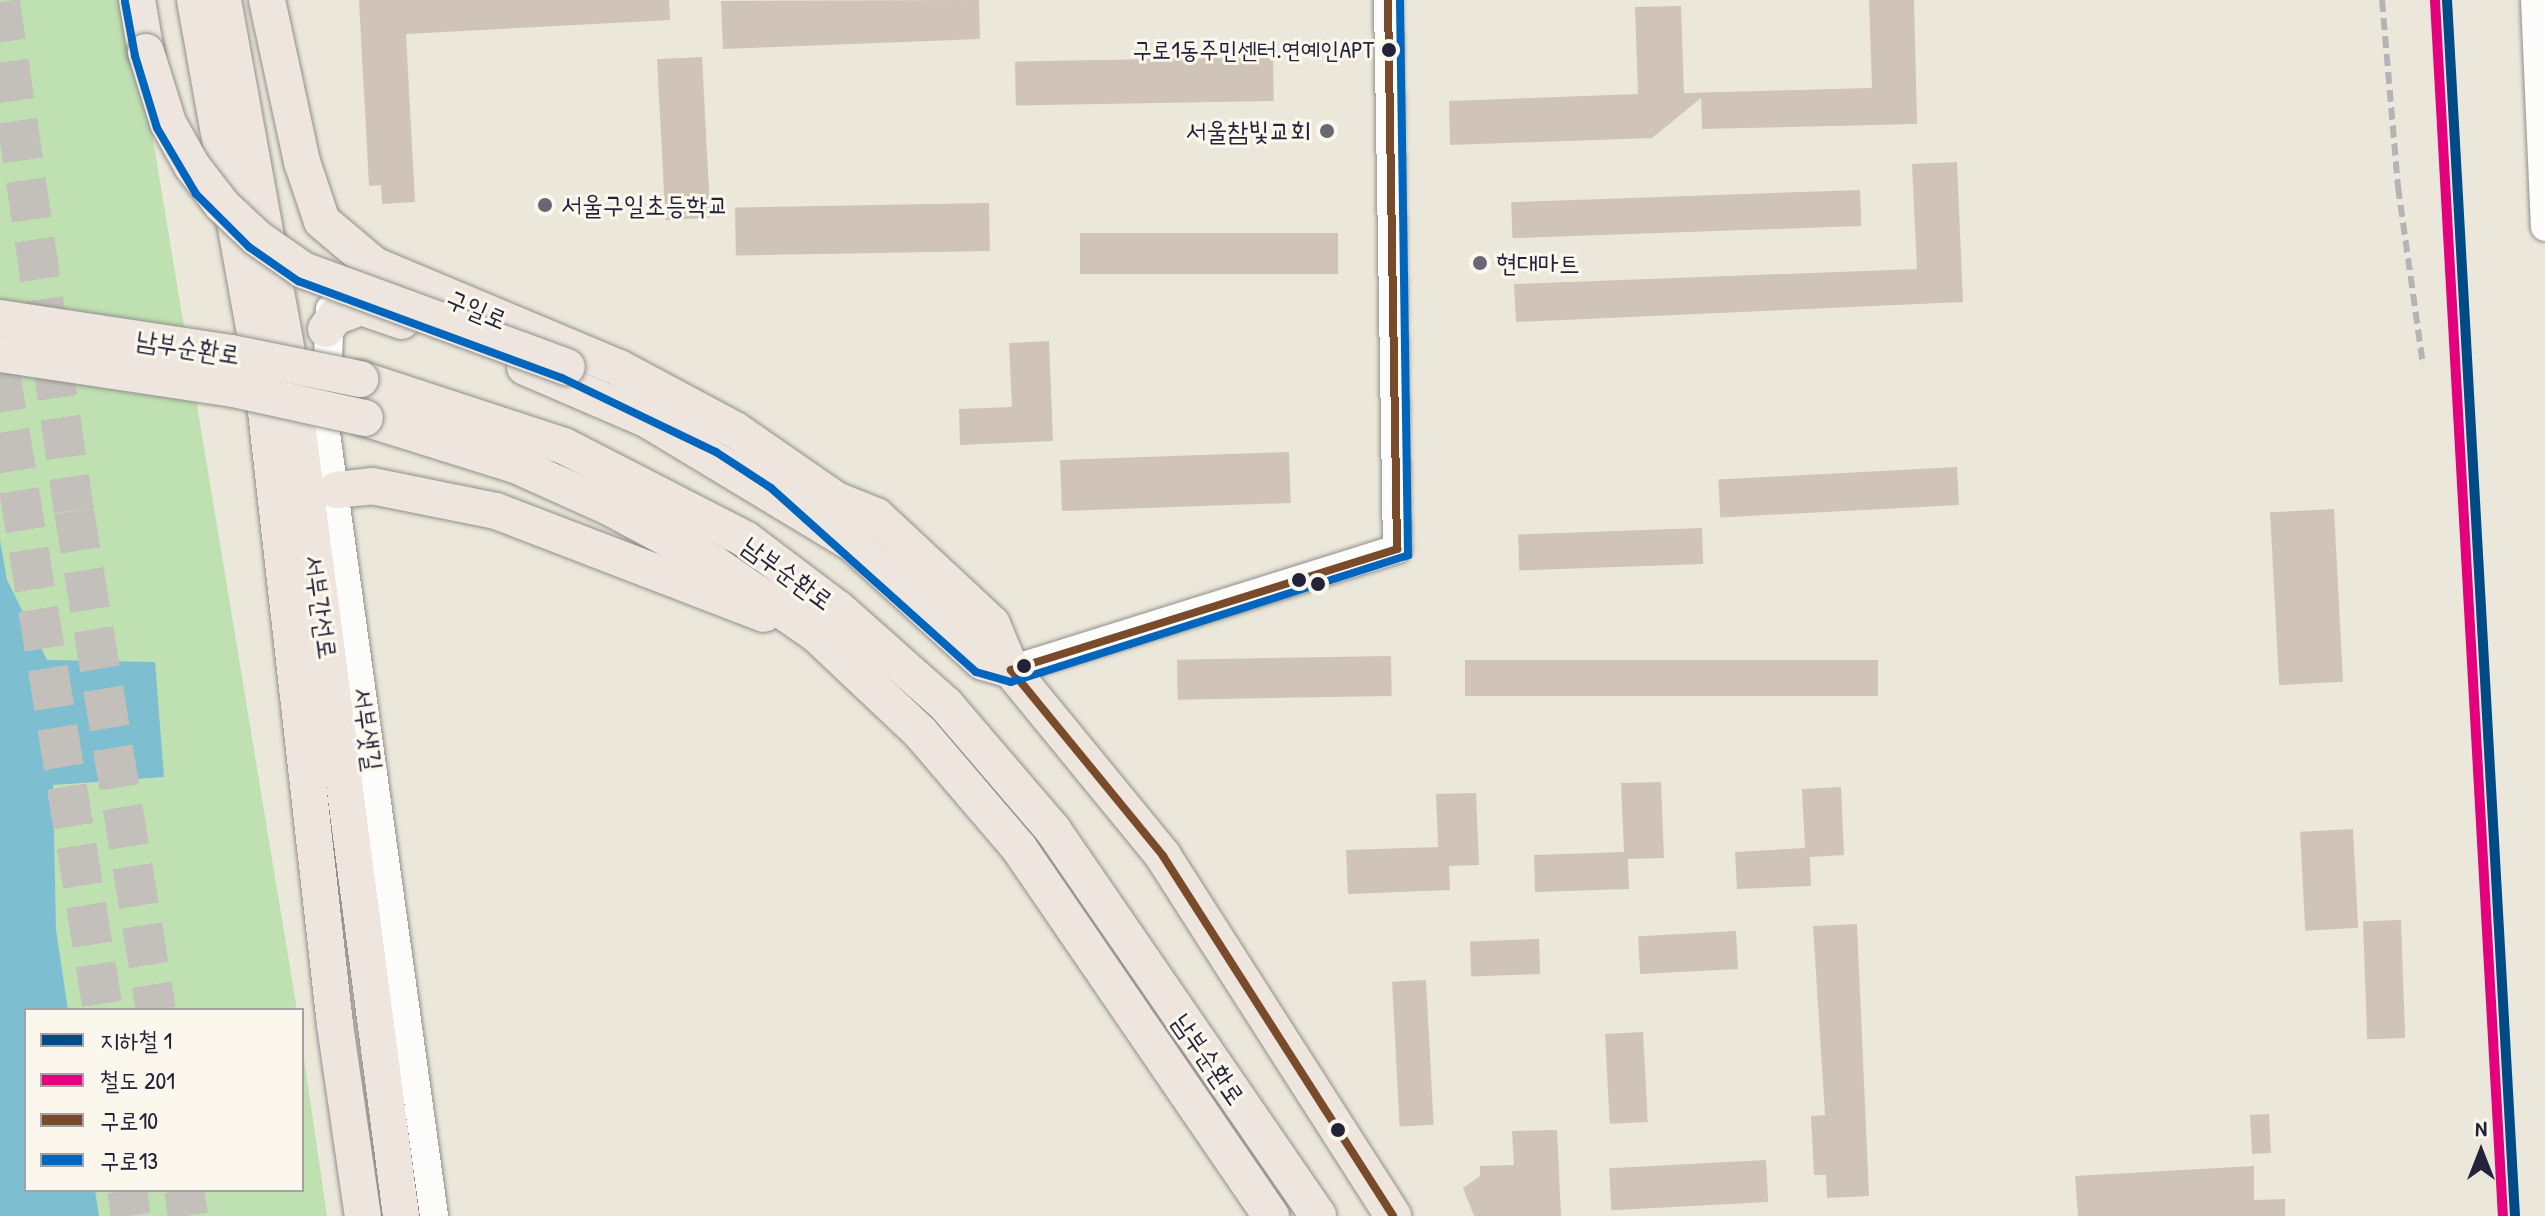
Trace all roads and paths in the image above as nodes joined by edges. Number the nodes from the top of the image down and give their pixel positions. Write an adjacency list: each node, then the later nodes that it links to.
1 (137, 0): 17 (main road, bridge)
2 (195, 0): 20 (main road, 서부간선로)
3 (223, 0): 21 (main road, 서부간선로)
4 (267, 0): 8 (main road)
5 (1388, 0): 19 (street)
6 (2535, 0): 7 (street)
7 (2544, 186): 9 (street)
8 (322, 221): 10 (main road, 구일로); 11 (main road)
9 (2545, 227)
10 (374, 265): 11 (street); 16 (main road, 구일로)
11 (338, 287): 13 (street, 서부샛길)
12 (0, 318): 24 (main road, 남부순환로, bridge)
13 (326, 329): 15 (street, 서부샛길); 17 (main road)
14 (0, 354): 18 (main road, 남부순환로, bridge)
15 (336, 490): 18 (main road); 22 (street, 서부샛길)
16 (836, 500): 17 (main road, 구일로); 19 (main road, 구일로)
17 (857, 546): 19 (main road, 구일로)
18 (816, 634): 23 (main road, 남부순환로)
19 (1011, 670): 25 (main road, 구일로)
20 (363, 1216)
21 (401, 1216)
22 (434, 1216)
23 (1271, 1216)
24 (1318, 1216)
25 (1393, 1216)

